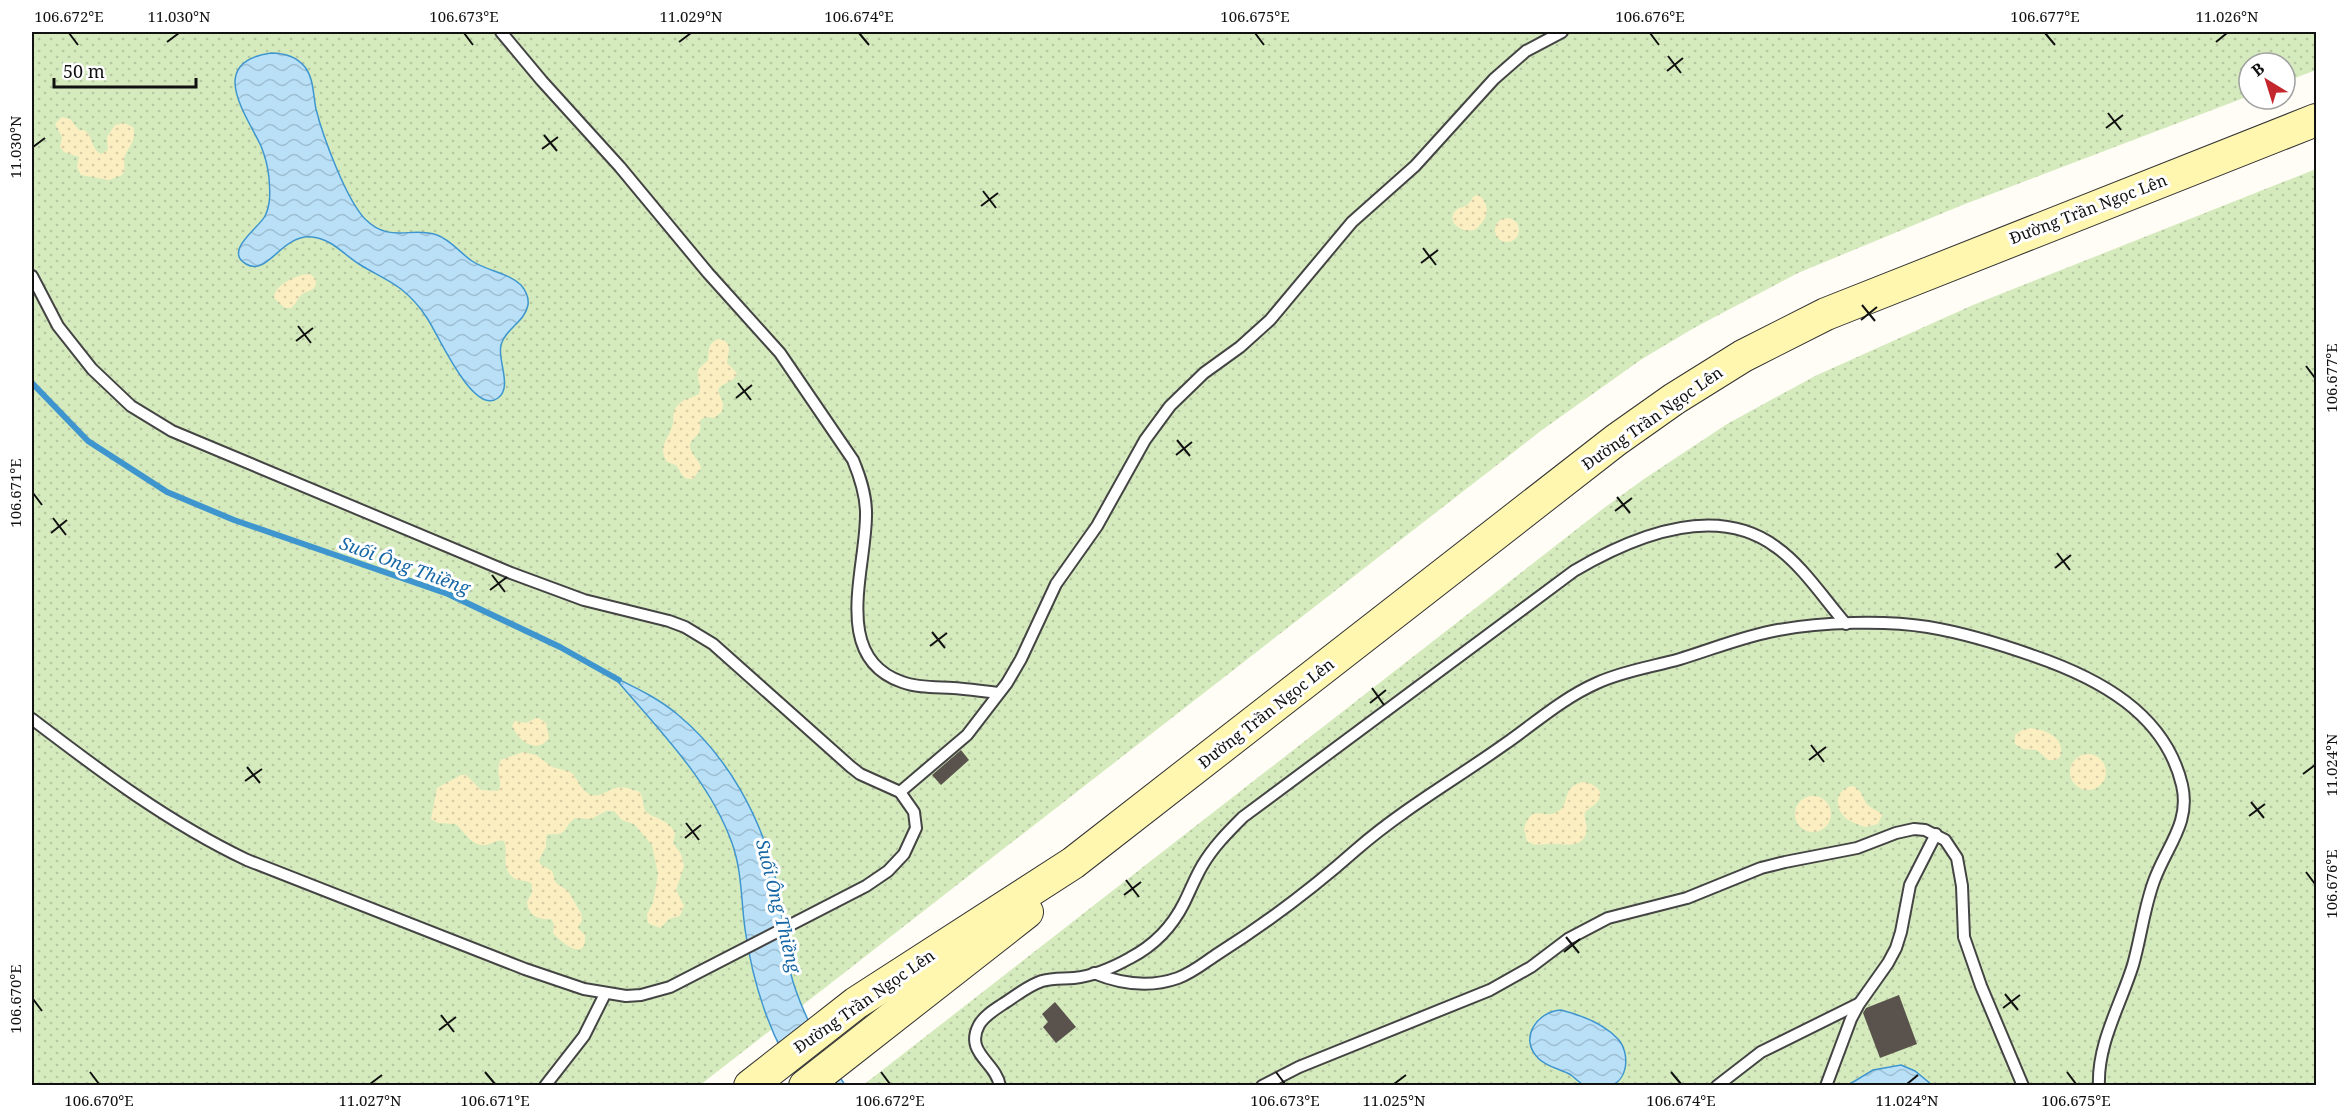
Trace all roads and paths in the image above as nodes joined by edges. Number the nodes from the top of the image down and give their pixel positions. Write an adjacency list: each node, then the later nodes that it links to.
1 (501, 32): 6 (lane)
2 (1562, 32): 6 (lane)
3 (2316, 120): 10 (street, Đường Trần Ngọc Lên)
4 (32, 276): 8 (lane)
5 (1846, 624): 11 (lane); 11 (lane); 22 (lane)
6 (998, 693): 8 (lane)
7 (32, 719): 12 (lane)
8 (900, 792): 12 (lane)
9 (1936, 834): 13 (lane); 18 (lane); 21 (lane)
10 (1072, 863): 15 (street, Đường Trần Ngọc Lên); 16 (street, Đường Trần Ngọc Lên)
11 (1094, 973): 17 (lane)
12 (604, 994): 14 (lane)
13 (1859, 1004): 19 (lane); 20 (lane)
14 (545, 1086)
15 (750, 1086)
16 (805, 1086)
17 (1000, 1086)
18 (1262, 1086)
19 (1717, 1086)
20 (1826, 1086)
21 (2024, 1086)
22 (2098, 1086)

